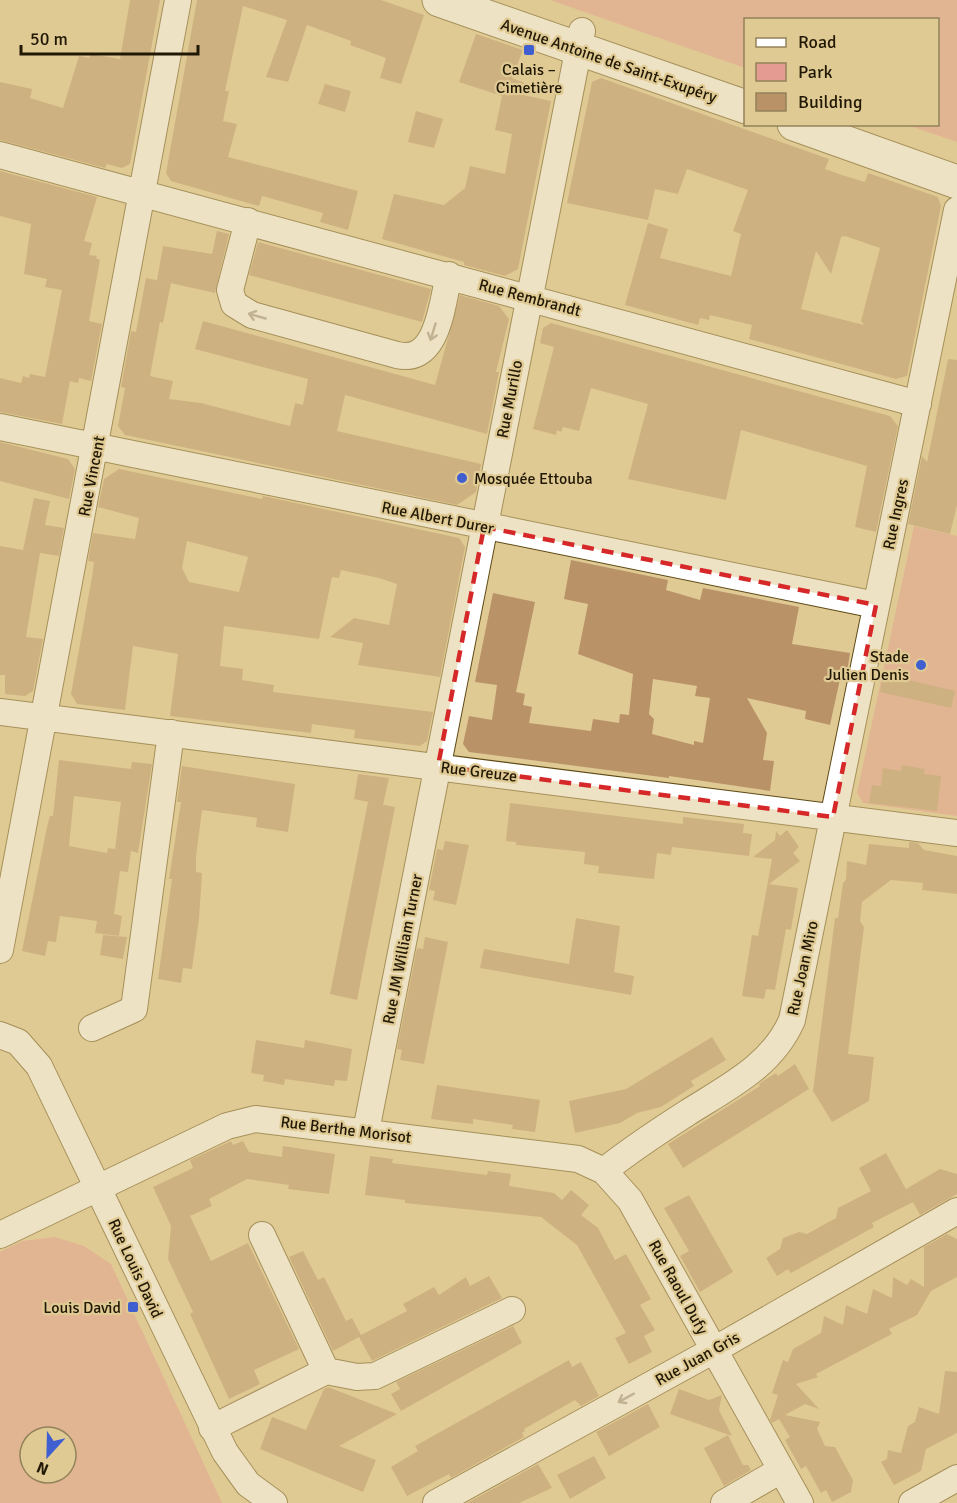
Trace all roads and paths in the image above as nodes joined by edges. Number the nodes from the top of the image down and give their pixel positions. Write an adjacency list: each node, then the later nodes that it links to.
1 (178, 0): 12 (street, Rue Vincent)
2 (439, 0): 4 (main road, Avenue Antoine de Saint-Exupéry)
3 (496, 0): 4 (main road, Avenue Antoine de Saint-Exupéry)
4 (580, 40): 5 (main road, Avenue Antoine de Saint-Exupéry); 6 (main road, Avenue Antoine de Saint-Exupéry); 16 (street, Rue Murillo)
5 (744, 88)
6 (744, 107)
7 (800, 126): 11 (main road)
8 (850, 126): 10 (main road)
9 (0, 155): 12 (street, Rue Rembrandt)
10 (957, 165)
11 (957, 182)
12 (141, 192): 14 (street, Rue Rembrandt); 19 (street, Rue Vincent)
13 (957, 210): 17 (street, Rue Ingres)
14 (249, 221): 15 (street, Rue Rembrandt); 15 (street, one-way to 14)
15 (449, 275): 16 (street, Rue Rembrandt)
16 (529, 297): 17 (street, Rue Rembrandt); 20 (street, Rue Murillo)
17 (918, 404): 21 (street, Rue Ingres)
18 (0, 427): 19 (street, Rue Albert Durer)
19 (96, 448): 20 (street, Rue Albert Durer); 23 (street, Rue Vincent)
20 (484, 527): 21 (street, Rue Albert Durer); 25 (street, Rue Murillo)
21 (876, 605): 26 (street, Rue Ingres)
22 (0, 712): 23 (street, Rue Greuze)
23 (45, 717): 24 (street, Rue Greuze); 28 (street, Rue Vincent)
24 (171, 733): 25 (street, Rue Greuze); 29 (street)
25 (438, 766): 26 (street, Rue Greuze); 31 (street, Rue JM William Turner)
26 (834, 817): 27 (street, Rue Greuze); 32 (street, Rue Joan Miro)
27 (957, 833)
28 (0, 950)
29 (92, 1028)
30 (0, 1035): 33 (street, Rue Louis David)
31 (366, 1131): 32 (street, Rue Berthe Morisot); 33 (street, Rue Berthe Morisot)
32 (604, 1171): 38 (street, Rue Raoul Dufy)
33 (99, 1188): 35 (street, Rue Berthe Morisot); 40 (street, Rue Louis David)
34 (957, 1210): 38 (street, Rue Juan Gris)
35 (0, 1235)
36 (262, 1235): 39 (street)
37 (512, 1310): 39 (street)
38 (714, 1350): 41 (street, Rue Raoul Dufy); 44 (street, Rue Juan Gris, one-way to 44)
39 (326, 1371): 40 (street)
40 (212, 1428): 43 (street, Rue Louis David)
41 (781, 1470): 45 (street); 46 (street, Rue Raoul Dufy)
42 (957, 1478): 47 (street)
43 (274, 1503)
44 (436, 1503)
45 (724, 1503)
46 (800, 1503)
47 (912, 1503)

